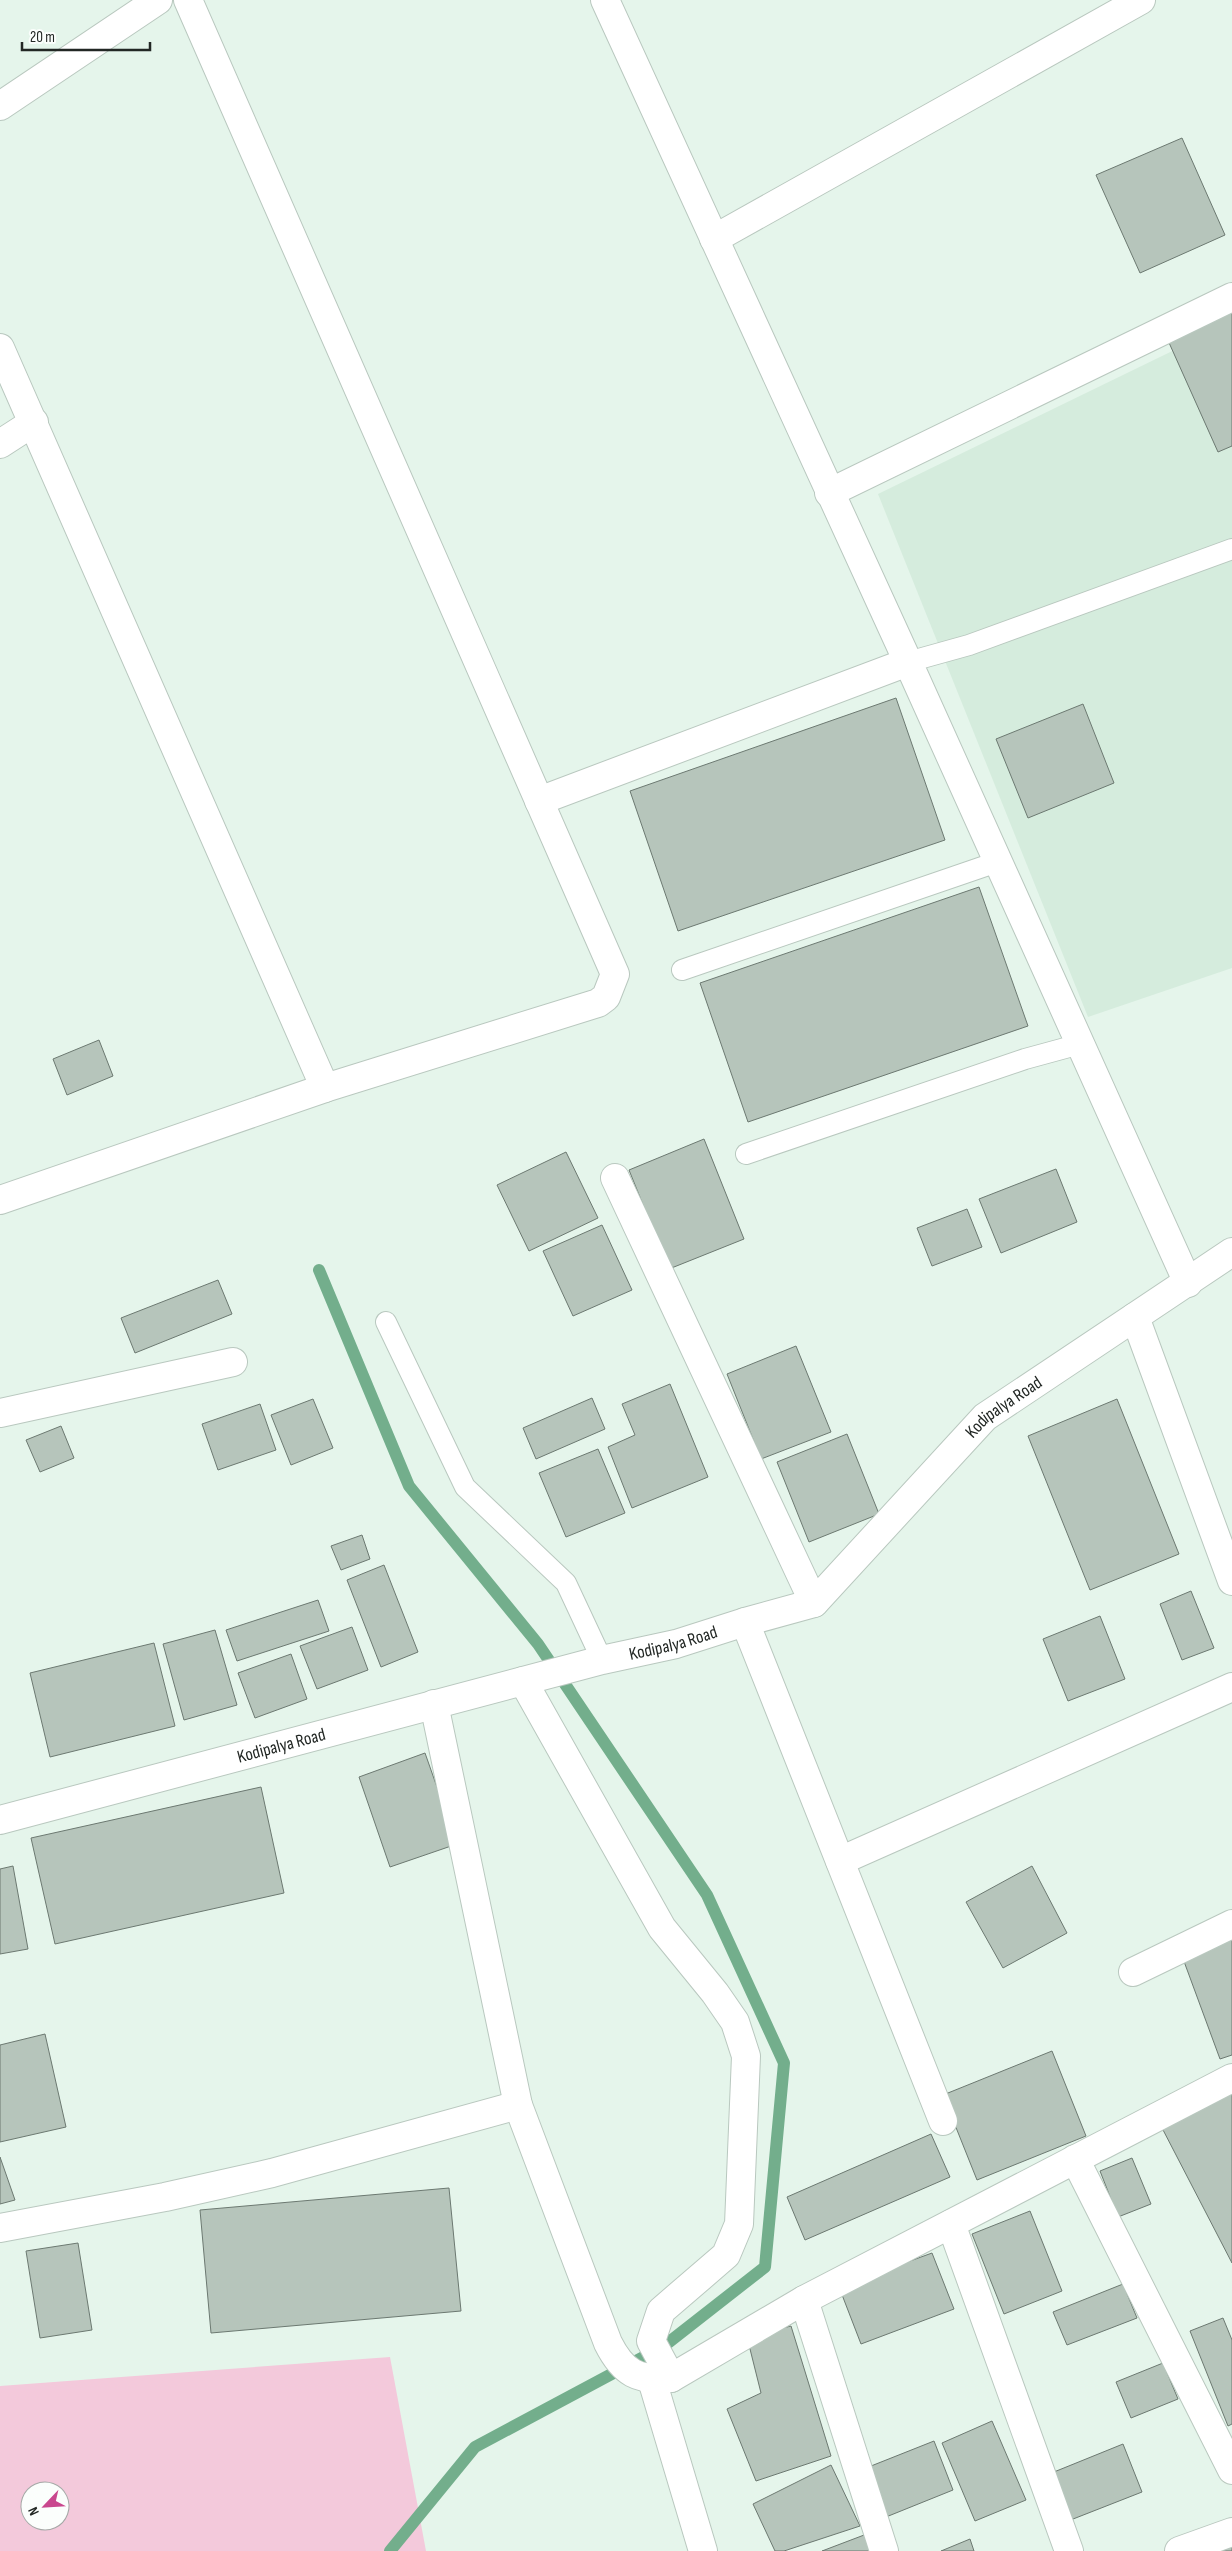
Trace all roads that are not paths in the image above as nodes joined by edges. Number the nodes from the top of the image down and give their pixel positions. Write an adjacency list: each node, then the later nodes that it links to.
1 (158, 0): 5 (street)
2 (188, 0): 14 (street)
3 (605, 0): 6 (street)
4 (1141, 0): 6 (street)
5 (0, 106)
6 (714, 239): 11 (street)
7 (1232, 297): 11 (street)
8 (0, 348): 9 (street)
9 (34, 422): 10 (street); 18 (street)
10 (0, 444)
11 (829, 493): 13 (street)
12 (1232, 549): 13 (lane)
13 (908, 662): 14 (street); 15 (street)
14 (539, 802): 18 (street)
15 (997, 862): 16 (lane); 17 (street)
16 (682, 970)
17 (1080, 1044): 19 (lane); 23 (street)
18 (325, 1088): 21 (street)
19 (746, 1154)
20 (615, 1178): 29 (street)
21 (0, 1200)
22 (1232, 1252): 23 (street, Kodipalya Road)
23 (1188, 1283): 24 (street, Kodipalya Road)
24 (1135, 1317): 28 (street); 29 (street, Kodipalya Road)
25 (386, 1322): 31 (lane)
26 (233, 1362): 27 (street)
27 (0, 1413)
28 (1232, 1581)
29 (814, 1603): 30 (street, Kodipalya Road)
30 (745, 1622): 31 (street, Kodipalya Road); 36 (street)
31 (593, 1662): 32 (street, Kodipalya Road)
32 (527, 1680): 34 (street, Kodipalya Road); 46 (street)
33 (1232, 1687): 36 (street)
34 (434, 1704): 35 (street, Kodipalya Road); 40 (street)
35 (0, 1820)
36 (840, 1861): 41 (street)
37 (1232, 1924): 38 (street)
38 (1133, 1972)
39 (1232, 2078): 42 (street)
40 (518, 2105): 44 (street); 46 (street)
41 (942, 2121)
42 (1075, 2159): 43 (street); 47 (street)
43 (952, 2224): 45 (street); 51 (street)
44 (0, 2228)
45 (804, 2300): 46 (street); 50 (street)
46 (659, 2366): 49 (street)
47 (1232, 2470)
48 (1232, 2532): 52 (street)
49 (703, 2551)
50 (884, 2551)
51 (1069, 2551)
52 (1179, 2551)

